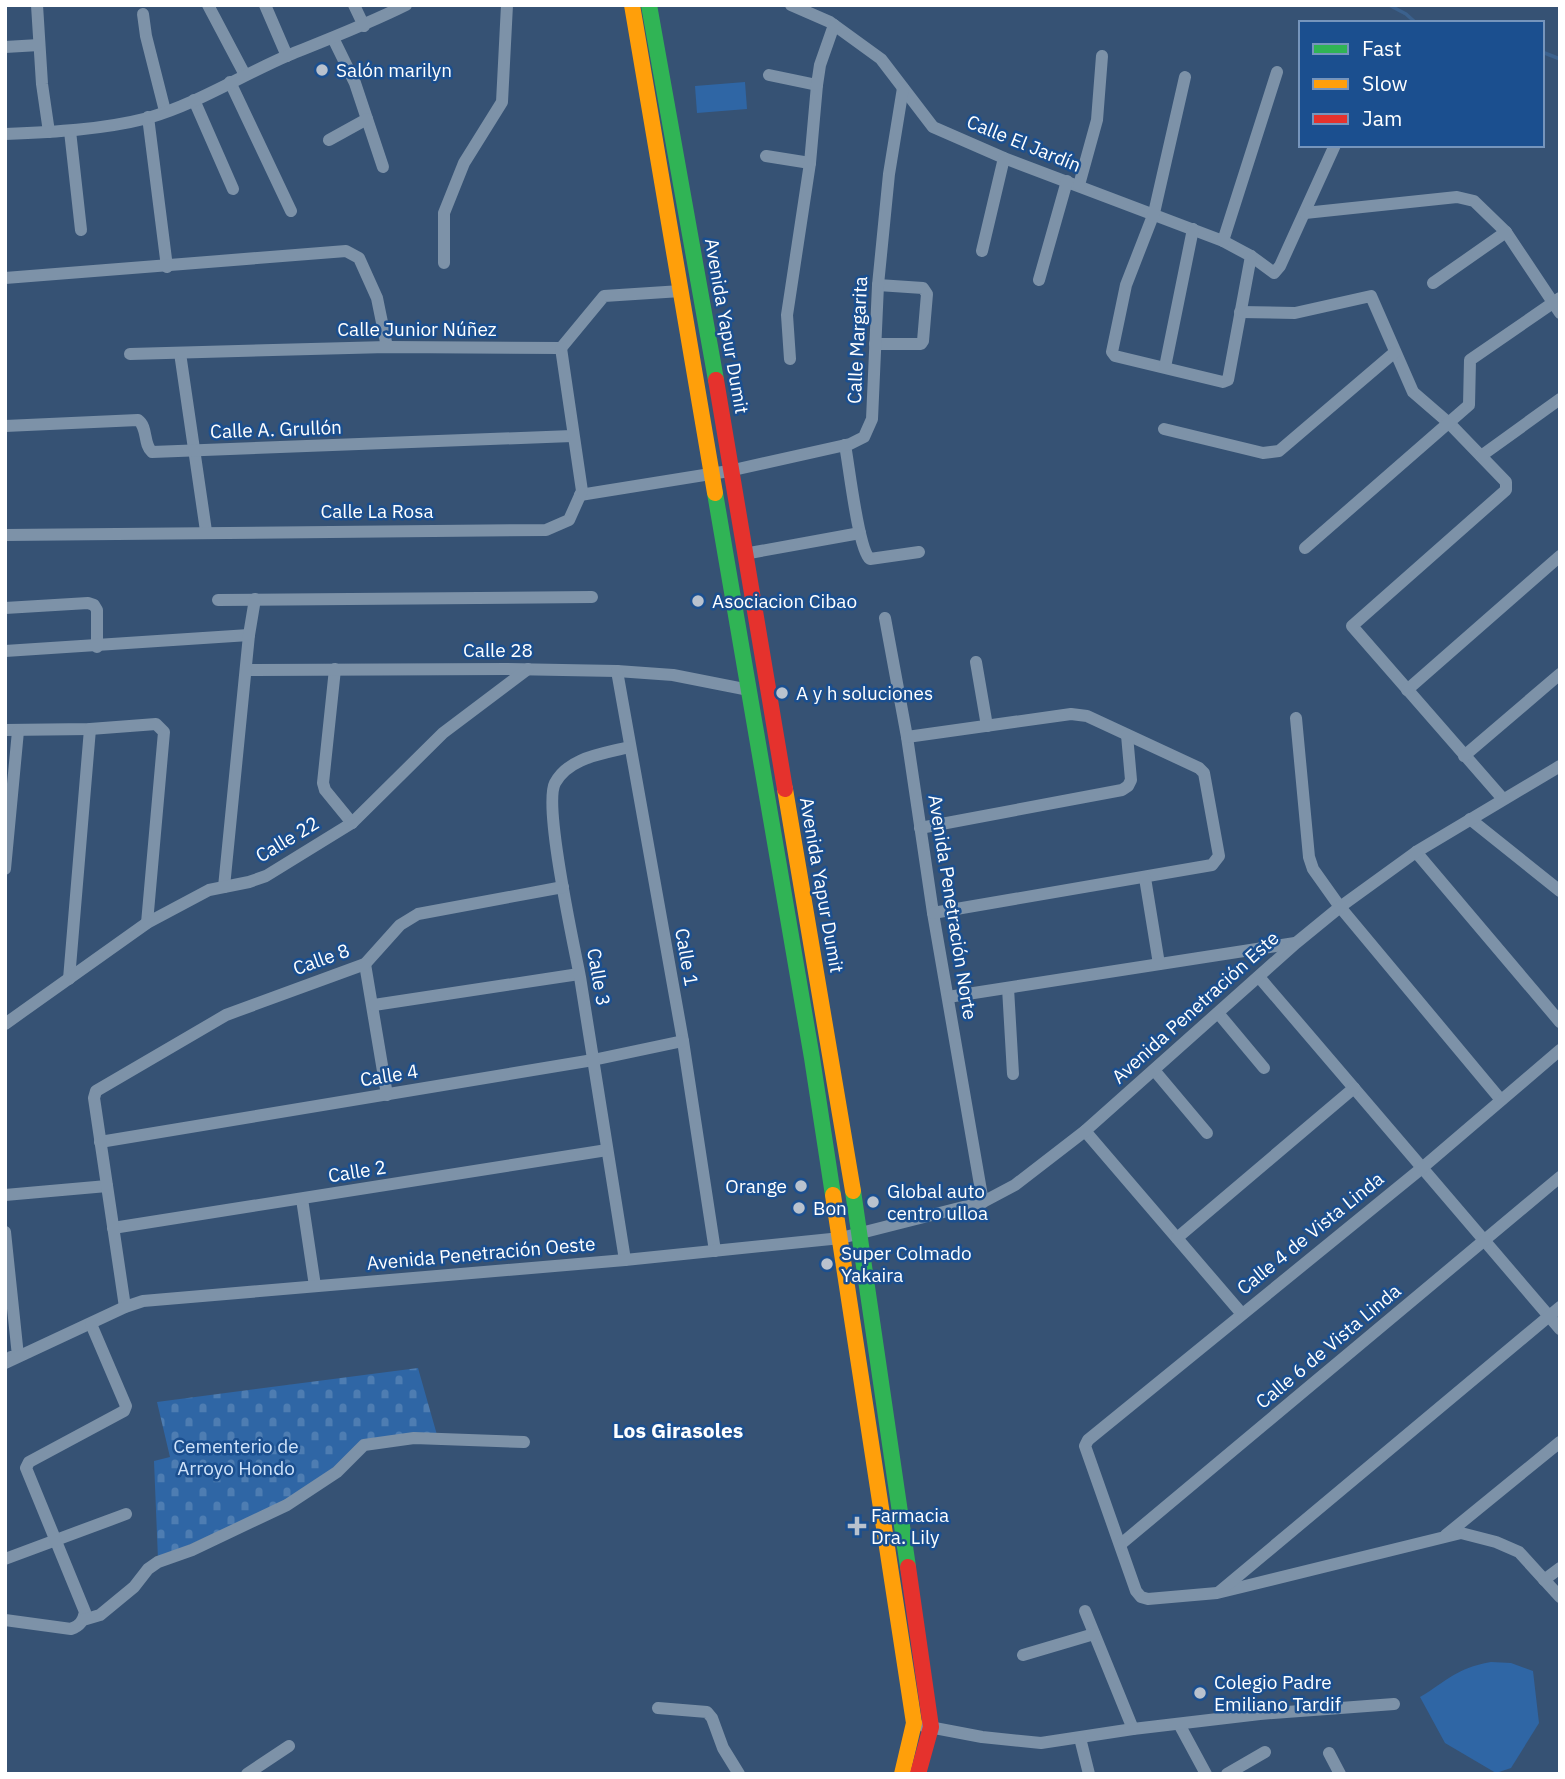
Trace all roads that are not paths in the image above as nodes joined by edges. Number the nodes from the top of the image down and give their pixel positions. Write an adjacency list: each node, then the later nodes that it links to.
1 (37, 5): 14 (street)
2 (208, 5): 19 (street)
3 (265, 5): 16 (street)
4 (354, 5): 12 (street)
5 (406, 5): 12 (street)
6 (508, 5): 49 (street)
7 (632, 5): 55 (main road, Avenida Yapur Dumit)
8 (649, 5): 74 (main road, Avenida Yapur Dumit)
9 (791, 5): 11 (street, Calle El Jardín)
10 (143, 14): 26 (street)
11 (834, 25): 23 (street); 24 (street, Calle El Jardín)
12 (364, 26): 13 (street)
13 (333, 38): 16 (street); 28 (street)
14 (39, 45): 15 (street); 30 (street)
15 (5, 47)
16 (287, 56): 19 (street)
17 (1102, 56): 38 (street)
18 (1276, 72): 46 (street)
19 (245, 75): 22 (street)
20 (769, 75): 23 (street)
21 (1185, 77): 41 (street)
22 (230, 82): 25 (street); 40 (street)
23 (817, 85): 36 (street)
24 (903, 88): 35 (street, Calle El Jardín); 54 (street, Calle Margarita)
25 (194, 100): 26 (street); 39 (street)
26 (165, 111): 27 (street)
27 (148, 117): 29 (street); 50 (street)
28 (367, 118): 32 (street); 37 (street)
29 (70, 131): 30 (street); 44 (street)
30 (49, 132): 31 (street)
31 (5, 134)
32 (329, 140)
33 (1334, 147): 42 (street)
34 (766, 156): 36 (street)
35 (1004, 158): 38 (street, Calle El Jardín); 47 (street)
36 (810, 163): 64 (street)
37 (383, 167)
38 (1073, 183): 41 (street, Calle El Jardín); 52 (street)
39 (233, 188)
40 (291, 211)
41 (1154, 213): 43 (street, Calle El Jardín); 65 (street)
42 (1305, 213): 45 (street); 48 (street, Calle El Jardín)
43 (1193, 229): 46 (street, Calle El Jardín); 65 (street)
44 (82, 230)
45 (1506, 232): 53 (street); 56 (street)
46 (1223, 241): 48 (street, Calle El Jardín)
47 (982, 251)
48 (1251, 256): 57 (street)
49 (444, 263)
50 (167, 267): 51 (street); 59 (street)
51 (5, 278)
52 (1039, 279)
53 (1433, 283)
54 (878, 285): 58 (street, Calle Margarita); 58 (street)
55 (681, 291): 60 (street); 75 (main road, Avenida Yapur Dumit)
56 (1558, 305): 67 (street)
57 (1240, 312): 61 (street); 65 (street)
58 (875, 344): 71 (street, Calle Margarita)
59 (387, 347): 60 (street, Calle Junior Núñez); 62 (street, Calle Junior Núñez)
60 (561, 348): 70 (street)
61 (1395, 352): 67 (street); 69 (street)
62 (180, 353): 63 (street, Calle Junior Núñez); 72 (street)
63 (130, 354)
64 (790, 359)
65 (1165, 367)
66 (1560, 399): 73 (street)
67 (1450, 424): 73 (street); 80 (street)
68 (5, 426): 72 (street, Calle A. Grullón)
69 (1164, 429)
70 (572, 436): 72 (street, Calle A. Grullón); 76 (street)
71 (845, 445): 74 (street, Calle Margarita); 78 (street)
72 (196, 451): 77 (street)
73 (1481, 456): 99 (street)
74 (729, 471): 75 (street, Calle Margarita); 82 (main road, Avenida Yapur Dumit)
75 (712, 474): 76 (street, Calle Margarita); 98 (main road, Avenida Yapur Dumit)
76 (580, 495): 77 (street, Calle La Rosa)
77 (206, 531): 79 (street, Calle La Rosa)
78 (860, 533): 81 (street); 82 (street)
79 (5, 535)
80 (1305, 548)
81 (919, 552)
82 (744, 554): 155 (main road, Avenida Yapur Dumit)
83 (1560, 556): 99 (street)
84 (592, 597): 85 (street)
85 (255, 599): 86 (street); 89 (street)
86 (218, 600)
87 (5, 608): 90 (street)
88 (885, 618): 105 (street, Avenida Penetración Norte)
89 (249, 635): 90 (street); 95 (street)
90 (97, 647): 91 (street)
91 (5, 651)
92 (976, 662): 101 (street)
93 (334, 669): 94 (street, Calle 28); 95 (street, Calle 28); 111 (street)
94 (528, 669): 96 (street, Calle 28); 111 (street, Calle 22)
95 (246, 670): 116 (street)
96 (617, 671): 98 (street, Calle 28); 106 (street, Calle 1)
97 (1560, 674): 107 (street)
98 (749, 690): 156 (main road, Avenida Yapur Dumit)
99 (1407, 690): 107 (street)
100 (1296, 718): 119 (street)
101 (987, 726): 104 (street); 105 (street)
102 (90, 729): 103 (street); 121 (street); 127 (street)
103 (12, 731): 114 (street)
104 (1126, 735): 112 (street); 115 (street)
105 (907, 737): 112 (street, Avenida Penetración Norte)
106 (629, 747): 117 (street, Calle 3); 134 (street, Calle 1)
107 (1464, 756): 109 (street)
108 (1556, 773): 109 (street, Avenida Penetración Este)
109 (1503, 799): 110 (street, Avenida Penetración Este)
110 (1470, 820): 113 (street, Avenida Penetración Este); 118 (street)
111 (352, 823): 116 (street, Calle 22)
112 (920, 828): 120 (street, Avenida Penetración Norte)
113 (1416, 852): 119 (street, Avenida Penetración Este); 132 (street)
114 (5, 869)
115 (1145, 878): 120 (street); 124 (street)
116 (224, 887): 121 (street, Calle 22)
117 (563, 887): 123 (street, Calle 8); 125 (street, Calle 3)
118 (1560, 891)
119 (1340, 908): 122 (street, Avenida Penetración Este); 142 (street)
120 (933, 913): 129 (street, Avenida Penetración Norte)
121 (147, 923): 127 (street, Calle 22)
122 (1296, 943): 124 (street); 126 (street, Avenida Penetración Este)
123 (365, 964): 130 (street); 145 (street, Calle 8)
124 (1159, 964): 128 (street)
125 (579, 974): 130 (street); 136 (street, Calle 3)
126 (1259, 977): 131 (street, Avenida Penetración Este); 140 (street)
127 (69, 979): 133 (street, Calle 22)
128 (1007, 988): 129 (street); 139 (street)
129 (948, 997): 152 (street, Avenida Penetración Norte)
130 (374, 1005): 141 (street)
131 (1218, 1013): 137 (street); 138 (street, Avenida Penetración Este)
132 (1560, 1022)
133 (5, 1024)
134 (683, 1041): 136 (street, Calle 4); 159 (street, Calle 1)
135 (1560, 1049): 142 (street, Calle 4 de Vista Linda)
136 (593, 1060): 141 (street, Calle 4); 146 (street, Calle 3)
137 (1264, 1068)
138 (1154, 1070): 143 (street, Avenida Penetración Este); 144 (street)
139 (1013, 1074)
140 (1354, 1088): 147 (street); 157 (street)
141 (387, 1095): 145 (street, Calle 4)
142 (1501, 1100): 147 (street, Calle 4 de Vista Linda)
143 (1086, 1131): 152 (street, Avenida Penetración Este); 157 (street)
144 (1207, 1133)
145 (100, 1142): 149 (street)
146 (607, 1150): 151 (street, Calle 2); 160 (street, Calle 3)
147 (1422, 1168): 158 (street); 165 (street, Calle 4 de Vista Linda)
148 (1560, 1177): 158 (street, Calle 6 de Vista Linda)
149 (107, 1186): 150 (street); 153 (street)
150 (5, 1195)
151 (302, 1199): 153 (street, Calle 2); 162 (street)
152 (983, 1202): 155 (street, Avenida Penetración Este)
153 (113, 1228): 163 (street)
154 (5, 1232): 161 (street)
155 (860, 1234): 156 (street, Avenida Penetración Este); 191 (main road, Avenida Yapur Dumit)
156 (841, 1238): 159 (street, Avenida Penetración Oeste); 189 (main road, Avenida Yapur Dumit)
157 (1177, 1238): 165 (street)
158 (1483, 1240): 166 (street); 176 (street, Calle 6 de Vista Linda)
159 (715, 1251): 160 (street, Avenida Penetración Oeste)
160 (625, 1260): 162 (street, Avenida Penetración Oeste)
161 (7, 1277): 169 (street)
162 (315, 1286): 163 (street, Avenida Penetración Oeste)
163 (125, 1307): 167 (street, Avenida Penetración Oeste)
164 (1560, 1307): 166 (street)
165 (1242, 1314): 176 (street, Calle 4 de Vista Linda)
166 (1549, 1316): 168 (street); 180 (street)
167 (90, 1324): 169 (street, Avenida Penetración Oeste); 175 (street)
168 (1560, 1329)
169 (12, 1357): 170 (street, Avenida Penetración Oeste)
170 (5, 1363)
171 (524, 1442): 184 (street)
172 (1560, 1442): 174 (street)
173 (126, 1514): 175 (street)
174 (1443, 1538): 179 (street); 180 (street)
175 (56, 1542): 177 (street); 184 (street)
176 (1121, 1545): 180 (street)
177 (5, 1559)
178 (1560, 1568): 179 (street)
179 (1544, 1580): 181 (street)
180 (1217, 1594)
181 (1560, 1597)
182 (1085, 1611): 185 (street)
183 (5, 1620): 184 (street)
184 (83, 1620)
185 (1094, 1634): 186 (street); 192 (street)
186 (1023, 1655)
187 (1394, 1704): 190 (street)
188 (658, 1708): 198 (street)
189 (914, 1723): 191 (street); 199 (main road, Avenida Yapur Dumit)
190 (1179, 1724): 192 (street); 202 (street)
191 (931, 1727): 193 (street); 200 (main road, Avenida Yapur Dumit)
192 (1133, 1729): 193 (street)
193 (1080, 1738): 201 (street)
194 (289, 1746): 197 (street)
195 (1265, 1752): 203 (street)
196 (1329, 1753): 204 (street)
197 (247, 1774)
198 (739, 1774)
199 (902, 1774)
200 (918, 1774)
201 (1089, 1774)
202 (1206, 1774)
203 (1227, 1774)
204 (1340, 1774)

